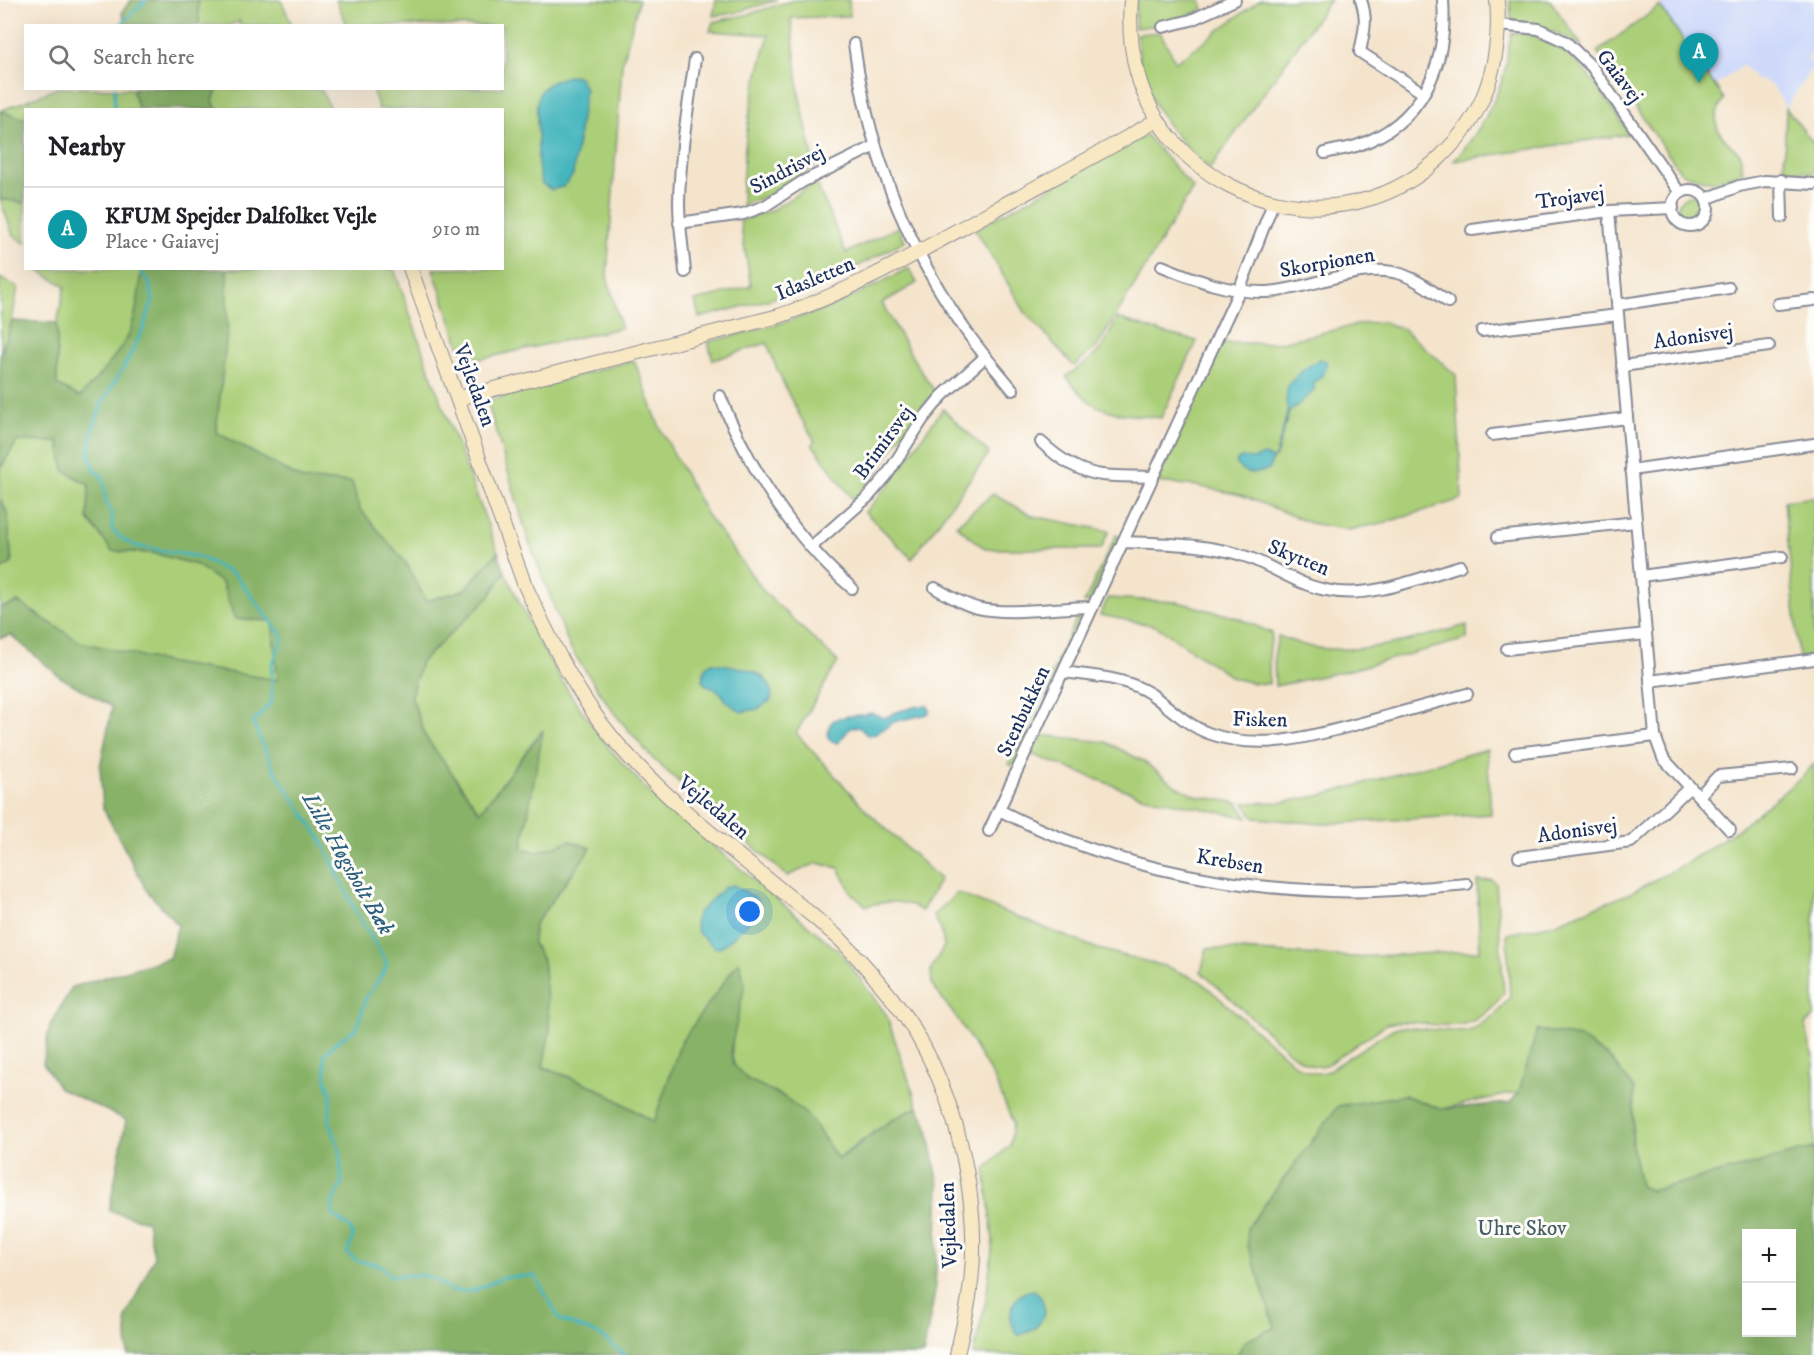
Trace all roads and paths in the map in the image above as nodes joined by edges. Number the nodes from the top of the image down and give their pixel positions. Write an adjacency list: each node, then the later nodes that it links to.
1 (1131, 0): 11 (street)
2 (1235, 0): 7 (street)
3 (1361, 0): 10 (street)
4 (1443, 0): 10 (street)
5 (1497, 0): 6 (street)
6 (1499, 24): 16 (street, Gaiavej); 18 (street)
7 (1163, 27)
8 (854, 44): 12 (street)
9 (695, 59): 22 (street)
10 (1423, 93): 13 (street)
11 (1157, 120): 18 (street); 24 (street, Idasletten)
12 (876, 146): 22 (street, Sindrisvej); 24 (street)
13 (1325, 153)
14 (1781, 180): 15 (street); 17 (street); 21 (street)
15 (1814, 184)
16 (1680, 193): 17 (street); 19 (street)
17 (1706, 199): 19 (street)
18 (1273, 203): 29 (street, Stenbukken)
19 (1673, 208): 20 (street, Trojavej)
20 (1610, 211): 23 (street, Trojavej); 33 (street)
21 (1782, 217)
22 (680, 224): 27 (street)
23 (1472, 230)
24 (918, 252): 36 (street); 40 (street, Idasletten)
25 (1162, 266): 29 (street)
26 (411, 270): 40 (street, Vejledalen)
27 (685, 272)
28 (1729, 288): 33 (street, Adonisvej)
29 (1239, 291): 31 (street, Skorpionen); 46 (street, Stenbukken)
30 (1814, 300): 32 (street)
31 (1448, 302)
32 (1778, 304)
33 (1618, 310): 34 (street, Adonisvej); 37 (street)
34 (1482, 331)
35 (1769, 346): 37 (street, Adonisvej)
36 (985, 357): 38 (street); 50 (street, Brimirsvej)
37 (1623, 366): 41 (street)
38 (1013, 390)
39 (720, 396): 50 (street)
40 (459, 398): 73 (street, Vejledalen)
41 (1627, 417): 42 (street); 45 (street)
42 (1492, 435)
43 (1041, 442): 46 (street)
44 (1814, 444): 45 (street)
45 (1632, 470): 47 (street)
46 (1153, 477): 49 (street, Stenbukken)
47 (1636, 522): 48 (street); 53 (street)
48 (1498, 537)
49 (1123, 542): 52 (street, Skytten); 56 (street, Stenbukken)
50 (811, 548): 54 (street)
51 (1782, 557): 53 (street)
52 (1460, 566)
53 (1641, 576): 57 (street)
54 (852, 588)
55 (935, 588): 56 (street)
56 (1092, 607): 60 (street, Stenbukken)
57 (1646, 634): 58 (street); 61 (street)
58 (1507, 649)
59 (1814, 658): 61 (street)
60 (1063, 672): 62 (street, Fisken); 68 (street, Stenbukken)
61 (1650, 681): 63 (street)
62 (1467, 694)
63 (1655, 736): 64 (street); 66 (street)
64 (1515, 753)
65 (1792, 769): 67 (street)
66 (1690, 787): 67 (street); 71 (street, Adonisvej)
67 (1699, 796): 69 (street)
68 (999, 810): 70 (street, Stenbukken); 72 (street, Krebsen)
69 (1730, 830)
70 (989, 831)
71 (1519, 857)
72 (1467, 884)
73 (957, 1355)

